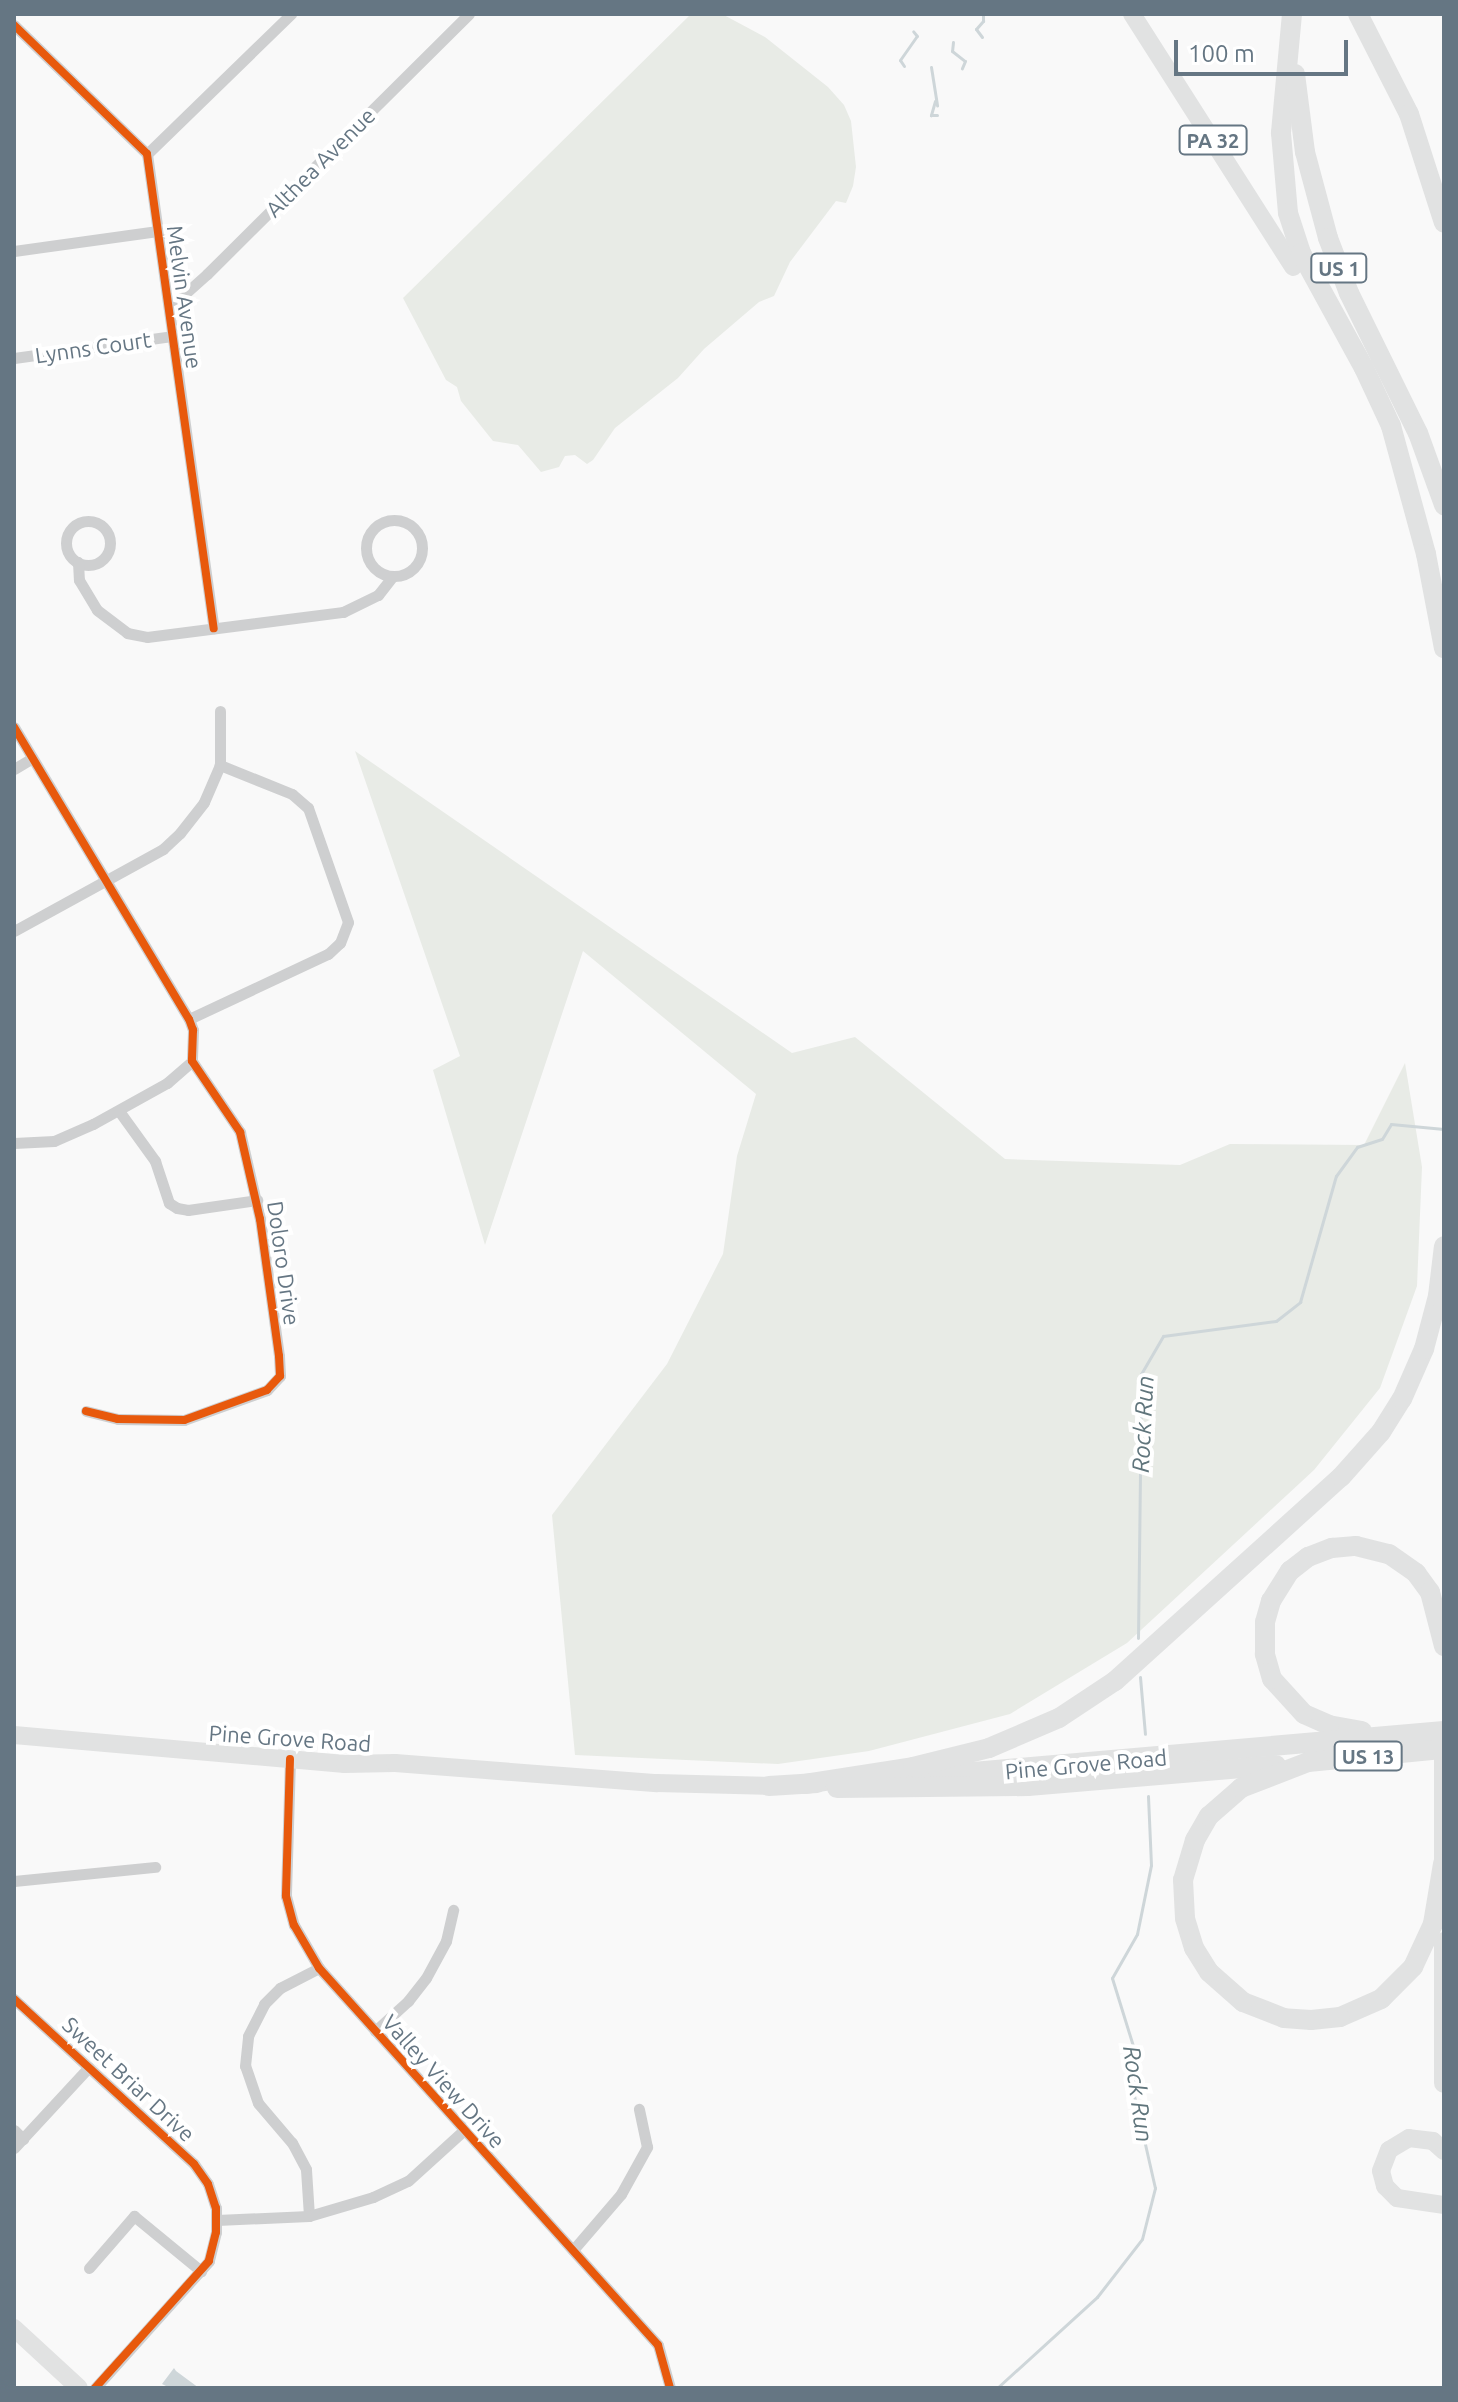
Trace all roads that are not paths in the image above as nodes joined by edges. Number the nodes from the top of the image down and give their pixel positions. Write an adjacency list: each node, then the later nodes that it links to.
1 (291, 14): 7 (street)
2 (469, 14): 12 (street, Althea Avenue)
3 (1132, 14): 11 (main road, PA 32)
4 (1293, 14): 15 (highway); 16 (highway, US 1)
5 (1358, 14): 8 (highway)
6 (14, 25): 7 (street)
7 (147, 154): 9 (street, Melvin Avenue)
8 (1444, 223)
9 (158, 231): 10 (street); 12 (street, Melvin Avenue)
10 (14, 251)
11 (1293, 267): 15 (highway)
12 (169, 308): 13 (street, Melvin Avenue)
13 (173, 336): 14 (street, Lynns Court); 19 (street, Melvin Avenue)
14 (14, 358)
15 (1410, 495): 20 (highway)
16 (1444, 505)
17 (78, 562): 17 (street); 19 (street)
18 (393, 576): 18 (street); 19 (street)
19 (214, 628)
20 (1444, 648)
21 (220, 711): 24 (street)
22 (14, 727): 23 (street)
23 (32, 758): 25 (street); 26 (street)
24 (220, 765): 26 (street); 28 (street)
25 (14, 769)
26 (107, 881): 27 (street); 28 (street)
27 (14, 931)
28 (189, 1019): 29 (street)
29 (192, 1061): 30 (street); 32 (street, Doloro Drive)
30 (119, 1111): 31 (street); 32 (street)
31 (14, 1143)
32 (257, 1200): 34 (street, Doloro Drive)
33 (1444, 1246): 43 (highway)
34 (86, 1411)
35 (1444, 1646): 37 (highway)
36 (14, 1735): 39 (main road, Pine Grove Road)
37 (1402, 1735): 38 (highway, US 13); 43 (highway, Pine Grove Road)
38 (1438, 1742): 41 (highway, US 13); 45 (highway)
39 (183, 1747): 40 (main road, Pine Grove Road); 42 (main road, Pine Grove Road)
40 (290, 1759): 42 (main road, Pine Grove Road); 51 (street, Valley View Drive)
41 (1308, 1762): 44 (highway, Pine Grove Road); 45 (highway)
42 (395, 1763): 44 (main road, Pine Grove Road)
43 (805, 1784): 44 (highway, Pine Grove Road)
44 (769, 1786)
45 (1443, 1864): 47 (highway)
46 (155, 1867): 48 (street)
47 (1444, 1873)
48 (14, 1881)
49 (453, 1910): 53 (street)
50 (1444, 1942): 55 (highway)
51 (319, 1968): 53 (street, Valley View Drive); 62 (street)
52 (14, 1999): 54 (street, Sweet Briar Drive)
53 (375, 2031): 57 (street, Valley View Drive)
54 (89, 2067): 58 (street); 63 (street, Sweet Briar Drive)
55 (1444, 2083)
56 (639, 2109): 64 (street)
57 (464, 2130): 62 (street); 64 (street, Valley View Drive)
58 (18, 2134): 59 (street)
59 (14, 2148)
60 (1444, 2151): 61 (main road)
61 (1444, 2205)
62 (309, 2216): 63 (street)
63 (217, 2220): 66 (street, Sweet Briar Drive)
64 (573, 2250): 70 (street, Valley View Drive)
65 (89, 2268): 66 (street)
66 (201, 2271): 69 (street, Sweet Briar Drive)
67 (14, 2328): 68 (main road)
68 (79, 2388)
69 (95, 2388)
70 (670, 2388)

